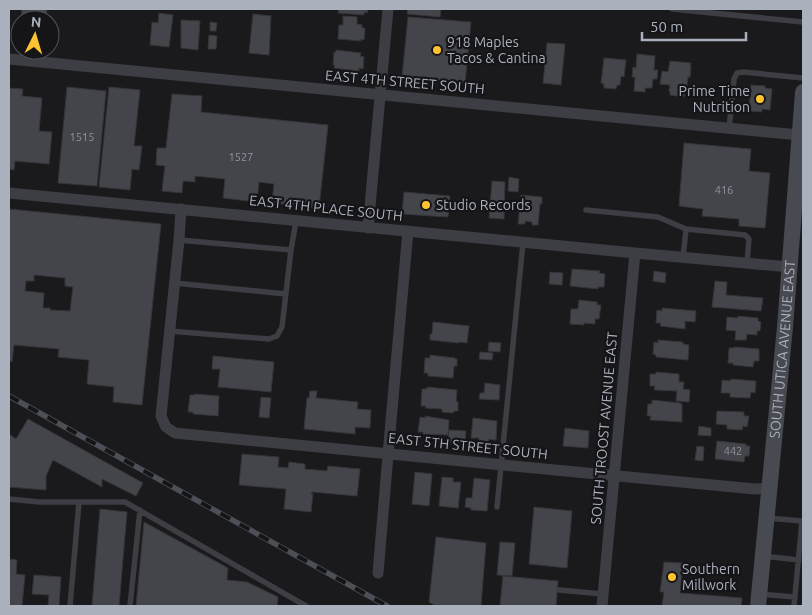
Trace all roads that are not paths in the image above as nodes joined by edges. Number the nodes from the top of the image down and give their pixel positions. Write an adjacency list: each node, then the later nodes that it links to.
1 (388, 9): 7 (street)
2 (672, 9): 3 (lane)
3 (803, 22)
4 (9, 59): 7 (street, EAST 4TH STREET SOUTH)
5 (803, 78): 9 (lane)
6 (803, 92): 8 (main road, SOUTH UTICA AVENUE EAST)
7 (380, 95): 9 (street, EAST 4TH STREET SOUTH); 16 (street)
8 (802, 117): 10 (main road, SOUTH UTICA AVENUE EAST)
9 (729, 129): 10 (street, EAST 4TH STREET SOUTH)
10 (799, 135): 12 (main road, SOUTH UTICA AVENUE EAST)
11 (9, 193): 13 (street, EAST 4TH PLACE SOUTH)
12 (799, 198): 25 (main road, SOUTH UTICA AVENUE EAST)
13 (181, 209): 15 (street, EAST 4TH PLACE SOUTH); 19 (street)
14 (586, 210): 17 (lane)
15 (296, 221): 16 (street, EAST 4TH PLACE SOUTH); 21 (lane)
16 (368, 228): 18 (street, EAST 4TH PLACE SOUTH)
17 (686, 229): 23 (lane); 24 (lane)
18 (408, 231): 20 (street, EAST 4TH PLACE SOUTH); 29 (street)
19 (179, 240): 21 (lane); 26 (street)
20 (523, 243): 22 (street, EAST 4TH PLACE SOUTH); 30 (lane)
21 (291, 250): 27 (lane)
22 (635, 253): 23 (street, EAST 4TH PLACE SOUTH); 31 (street, SOUTH TROOST AVENUE EAST)
23 (683, 258): 24 (street, EAST 4TH PLACE SOUTH)
24 (747, 263): 25 (street, EAST 4TH PLACE SOUTH)
25 (790, 267): 32 (main road, SOUTH UTICA AVENUE EAST)
26 (174, 283): 27 (lane); 28 (street)
27 (286, 294): 28 (lane)
28 (169, 331): 29 (street, EAST 5TH STREET SOUTH)
29 (388, 453): 30 (street, EAST 5TH STREET SOUTH); 40 (street)
30 (500, 465): 31 (street, EAST 5TH STREET SOUTH); 35 (lane)
31 (615, 476): 32 (street, EAST 5TH STREET SOUTH); 42 (street, SOUTH TROOST AVENUE EAST)
32 (770, 488): 37 (main road, SOUTH UTICA AVENUE EAST)
33 (9, 499): 34 (lane)
34 (79, 502): 36 (lane); 45 (lane)
35 (497, 507)
36 (140, 510): 46 (lane); 47 (lane)
37 (767, 518): 38 (main road, SOUTH UTICA AVENUE EAST); 39 (lane)
38 (763, 556): 39 (lane); 44 (main road, SOUTH UTICA AVENUE EAST)
39 (798, 560): 43 (lane)
40 (378, 573)
41 (559, 590): 42 (lane)
42 (603, 594): 48 (street, SOUTH TROOST AVENUE EAST)
43 (795, 596): 44 (lane); 49 (lane)
44 (759, 600)
45 (70, 606)
46 (130, 606)
47 (306, 606)
48 (602, 606)
49 (794, 606)

